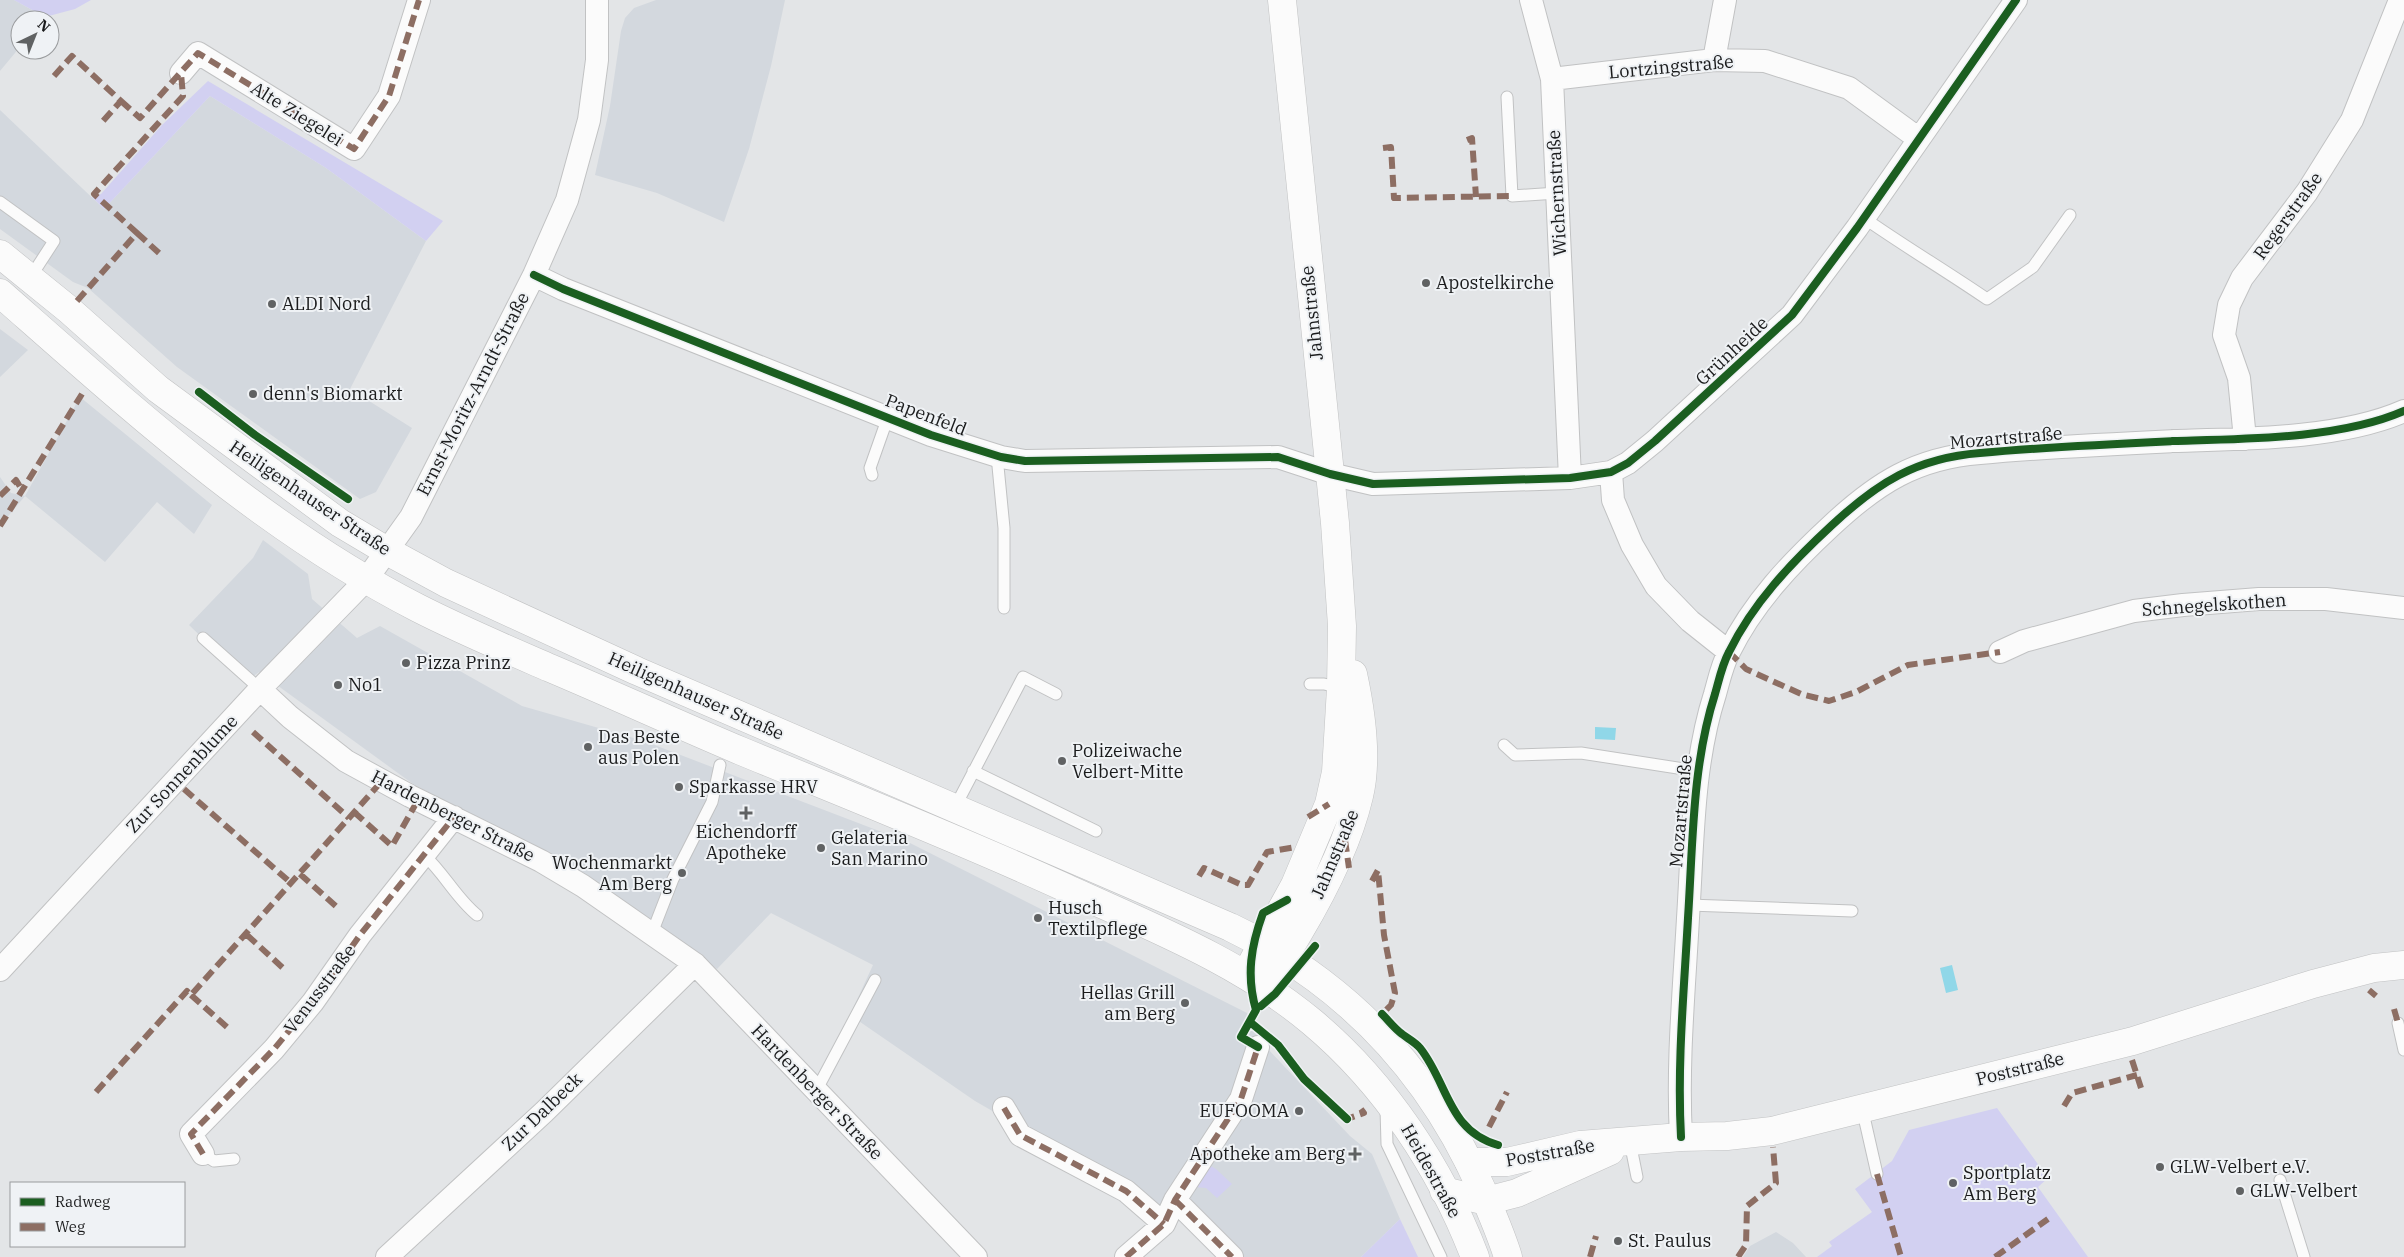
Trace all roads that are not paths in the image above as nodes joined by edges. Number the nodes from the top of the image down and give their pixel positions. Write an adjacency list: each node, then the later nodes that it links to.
1 (419, 0): 9 (street, Alte Ziegelei)
2 (597, 0): 18 (street, Ernst-Moritz-Arndt-Straße)
3 (1282, 0): 26 (main road, Jahnstraße)
4 (1531, 0): 10 (street, Wichernstraße)
5 (1725, 0): 8 (street)
6 (2016, 0): 12 (street, Grünheide)
7 (2400, 0): 23 (street, Regerstraße)
8 (1714, 60): 10 (street, Lortzingstraße); 12 (street, Lortzingstraße)
9 (181, 73)
10 (1552, 79): 13 (street, Wichernstraße)
11 (1507, 96): 13 (lane)
12 (1919, 139): 16 (street, Grünheide)
13 (1556, 193): 28 (street, Wichernstraße)
14 (0, 202): 19 (lane)
15 (2070, 215): 16 (lane)
16 (1864, 218): 25 (street, Grünheide)
17 (0, 254): 19 (main road, Heiligenhauser Straße)
18 (534, 275): 22 (street, Papenfeld); 29 (street, Ernst-Moritz-Arndt-Straße)
19 (30, 278): 29 (main road, Heiligenhauser Straße)
20 (0, 294): 30 (main road, Heiligenhauser Straße)
21 (2404, 412): 23 (street, Mozartstraße)
22 (888, 417): 24 (street, Papenfeld); 27 (lane)
23 (2245, 439): 35 (street, Mozartstraße)
24 (997, 456): 26 (street, Papenfeld); 31 (lane)
25 (1611, 472): 28 (street, Grünheide); 35 (street)
26 (1330, 474): 28 (street, Grünheide); 33 (main road, Jahnstraße)
27 (872, 475)
28 (1570, 478)
29 (387, 551): 30 (street, Ernst-Moritz-Arndt-Straße); 46 (main road, Heiligenhauser Straße)
30 (366, 580): 39 (street, Zur Sonnenblume); 46 (main road, Heiligenhauser Straße)
31 (1004, 608)
32 (2404, 608): 36 (street, Schnegelskothen)
33 (1342, 626): 38 (main road, Jahnstraße); 53 (main road, Jahnstraße)
34 (203, 638): 39 (lane)
35 (1729, 652): 43 (street, Mozartstraße)
36 (2000, 652)
37 (1310, 684): 38 (lane)
38 (1341, 688): 53 (main road, Jahnstraße)
39 (260, 689): 45 (street, Hardenberger Straße); 56 (street, Zur Sonnenblume)
40 (1056, 694): 44 (lane)
41 (1504, 745): 43 (lane)
42 (720, 764): 52 (lane)
43 (1696, 771): 49 (street, Mozartstraße)
44 (973, 772): 46 (lane); 47 (lane)
45 (454, 817): 48 (street, Venusstraße); 52 (street, Hardenberger Straße)
46 (948, 821): 53 (main road, Heiligenhauser Straße); 58 (main road, Heiligenhauser Straße)
47 (1096, 831)
48 (424, 855): 51 (lane); 70 (street, Venusstraße)
49 (1689, 905): 50 (lane); 68 (street, Mozartstraße)
50 (1852, 910)
51 (477, 915)
52 (652, 933): 54 (street, Hardenberger Straße)
53 (1273, 949): 58 (main road); 63 (main road, Heiligenhauser Straße)
54 (694, 964): 64 (street, Hardenberger Straße); 80 (street, Zur Dalbeck)
55 (2404, 965): 67 (main road, Poststraße)
56 (0, 970)
57 (875, 980): 64 (lane)
58 (1256, 981): 62 (main road, Heiligenhauser Straße)
59 (2398, 1022): 61 (lane)
60 (1258, 1047): 77 (street)
61 (2404, 1050)
62 (1359, 1067): 65 (main road, Heidestraße)
63 (1421, 1081): 72 (main road, Heidestraße)
64 (816, 1090): 81 (street, Hardenberger Straße)
65 (1386, 1099): 76 (main road, Heidestraße); 84 (lane)
66 (1004, 1108): 79 (street)
67 (1862, 1108): 68 (main road, Poststraße); 73 (lane)
68 (1681, 1138): 69 (main road, Poststraße)
69 (1630, 1142): 72 (main road, Poststraße); 74 (lane); 78 (main road, Poststraße)
70 (203, 1154): 71 (lane)
71 (234, 1159)
72 (1469, 1162): 78 (main road, Heidestraße)
73 (1876, 1174)
74 (1637, 1177)
75 (2280, 1180): 87 (lane)
76 (1444, 1191): 78 (main road); 85 (main road, Heidestraße)
77 (1175, 1200): 79 (street); 83 (street)
78 (1486, 1201): 86 (main road, Heidestraße)
79 (1164, 1224): 82 (street)
80 (387, 1257)
81 (976, 1257)
82 (1126, 1257)
83 (1232, 1257)
84 (1441, 1257)
85 (1475, 1257)
86 (1508, 1257)
87 (2304, 1257)

